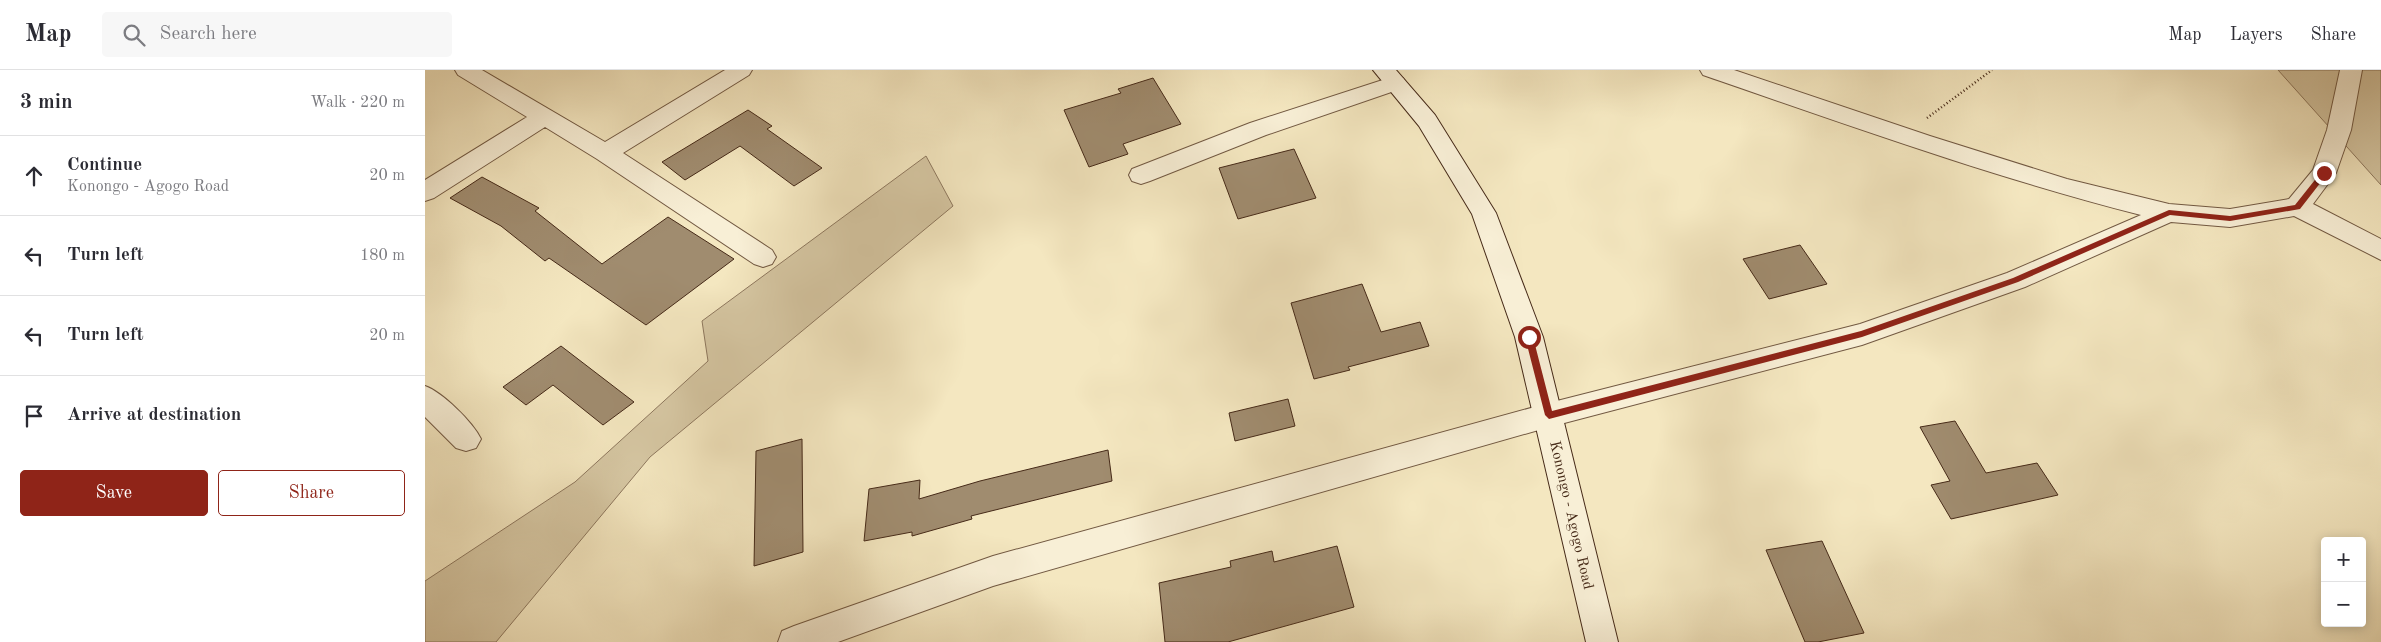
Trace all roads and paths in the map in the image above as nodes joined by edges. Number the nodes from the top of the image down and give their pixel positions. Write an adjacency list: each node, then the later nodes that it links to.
1 (466, 70): 7 (street)
2 (741, 70): 9 (street)
3 (1711, 70): 8 (street)
4 (1993, 70): 8 (path)
5 (2351, 70): 12 (street)
6 (1389, 76): 10 (street); 17 (street, Konongo - Agogo Road)
7 (544, 117): 9 (street); 11 (street)
8 (1902, 136): 13 (street)
9 (605, 153): 15 (street)
10 (1141, 175)
11 (425, 192)
12 (2297, 207): 13 (street); 14 (street)
13 (2169, 213): 17 (street)
14 (2381, 250)
15 (763, 257)
16 (426, 401): 18 (street)
17 (1549, 415): 19 (street); 20 (street, Konongo - Agogo Road)
18 (466, 439)
19 (795, 642)
20 (1602, 642)

